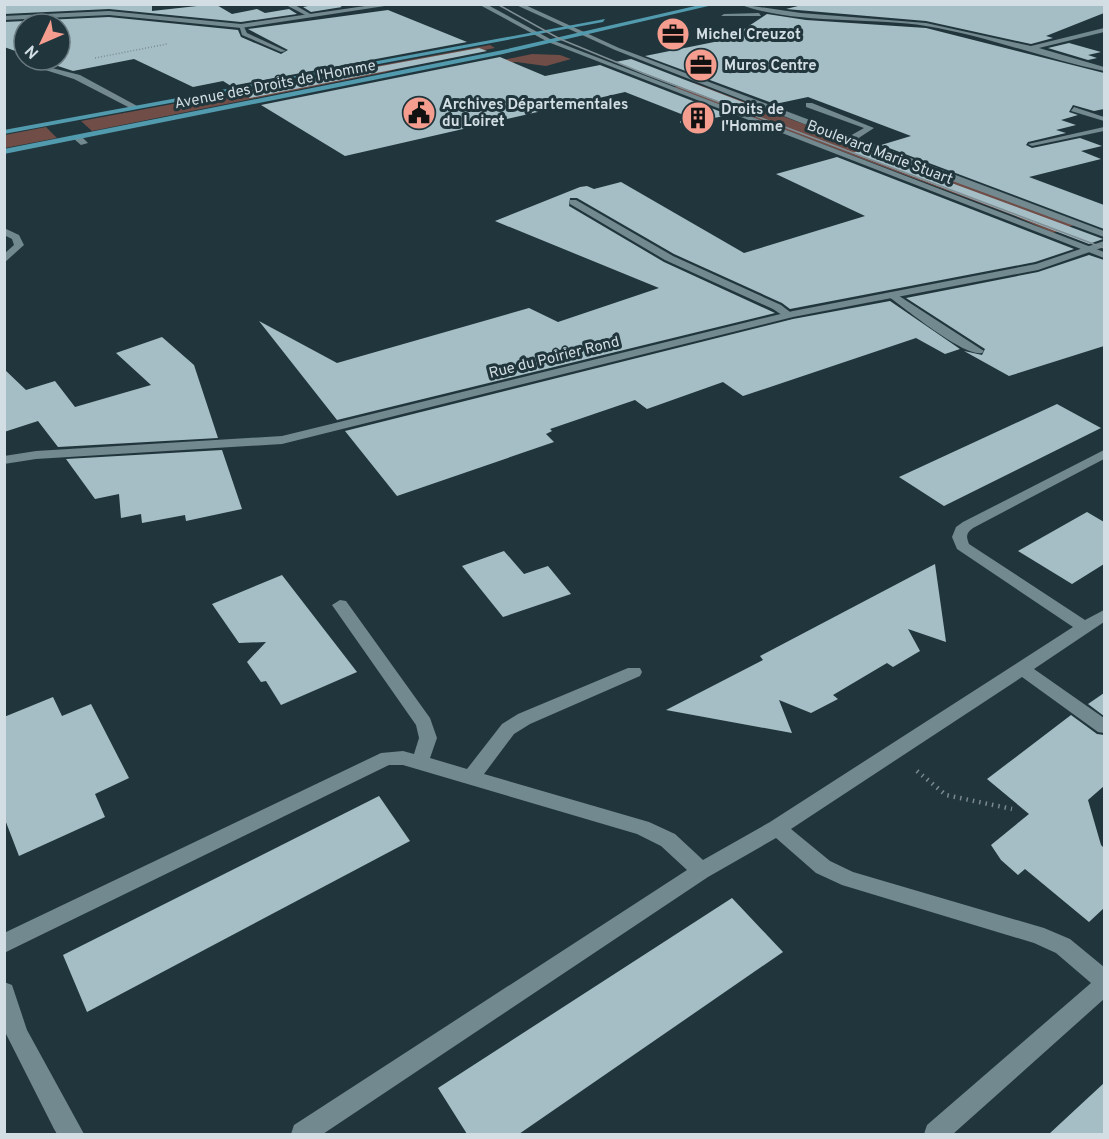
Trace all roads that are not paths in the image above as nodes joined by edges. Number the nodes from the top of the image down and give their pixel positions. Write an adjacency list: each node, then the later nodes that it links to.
1 (287, 4): 13 (street)
2 (394, 4): 8 (street)
3 (481, 4): 20 (street, Boulevard Marie Stuart)
4 (518, 4): 18 (street, Boulevard Marie Stuart)
5 (679, 4): 12 (main road)
6 (714, 4): 21 (main road, Avenue des Droits de l'Homme)
7 (741, 4): 11 (street)
8 (364, 6): 13 (street)
9 (75, 8): 10 (street)
10 (84, 13): 15 (street); 17 (street)
11 (774, 13): 14 (street); 23 (street)
12 (628, 15)
13 (311, 16): 17 (street)
14 (724, 16)
15 (4, 18)
16 (607, 19): 18 (main road, Avenue des Droits de l'Homme)
17 (241, 26): 24 (street)
18 (569, 26): 20 (main road, Avenue des Droits de l'Homme); 21 (street, Boulevard Marie Stuart)
19 (1104, 30): 23 (street)
20 (532, 33): 22 (street, Boulevard Marie Stuart); 28 (main road, Avenue des Droits de l'Homme)
21 (585, 34): 22 (main road, Avenue des Droits de l'Homme); 35 (street, Boulevard Marie Stuart)
22 (550, 41): 34 (main road, Avenue des Droits de l'Homme); 42 (street, Boulevard Marie Stuart)
23 (1030, 48): 25 (street)
24 (283, 51)
25 (1104, 69)
26 (59, 72): 28 (street)
27 (809, 105): 35 (street)
28 (135, 107): 31 (main road, Avenue des Droits de l'Homme)
29 (1074, 109): 30 (street)
30 (1104, 119)
31 (62, 121): 33 (main road, Avenue des Droits de l'Homme); 34 (main road)
32 (1104, 129): 36 (street)
33 (4, 132)
34 (81, 140): 37 (main road, Avenue des Droits de l'Homme)
35 (851, 140): 40 (street, Boulevard Marie Stuart)
36 (1032, 144)
37 (4, 152)
38 (573, 202): 46 (street)
39 (4, 231): 44 (street)
40 (1104, 234)
41 (1104, 244): 42 (street, Rue du Poirier Rond)
42 (1090, 249): 43 (street, Boulevard Marie Stuart); 45 (street, Rue du Poirier Rond)
43 (1104, 255)
44 (4, 260)
45 (893, 295): 46 (street, Rue du Poirier Rond); 47 (street)
46 (789, 315): 49 (street, Rue du Poirier Rond)
47 (978, 351)
48 (1104, 453): 52 (street)
49 (4, 460)
50 (340, 605): 56 (street)
51 (1104, 615): 52 (street)
52 (1084, 627): 53 (street)
53 (1021, 669): 55 (street); 58 (street)
54 (634, 672): 57 (street)
55 (1104, 727)
56 (420, 762): 57 (street); 60 (street)
57 (471, 777): 59 (street)
58 (777, 828): 59 (street); 61 (street)
59 (701, 871): 66 (street)
60 (4, 944)
61 (1104, 980)
62 (1104, 985): 67 (street)
63 (4, 992): 64 (street)
64 (11, 1037): 65 (street)
65 (72, 1134)
66 (303, 1134)
67 (936, 1134)

